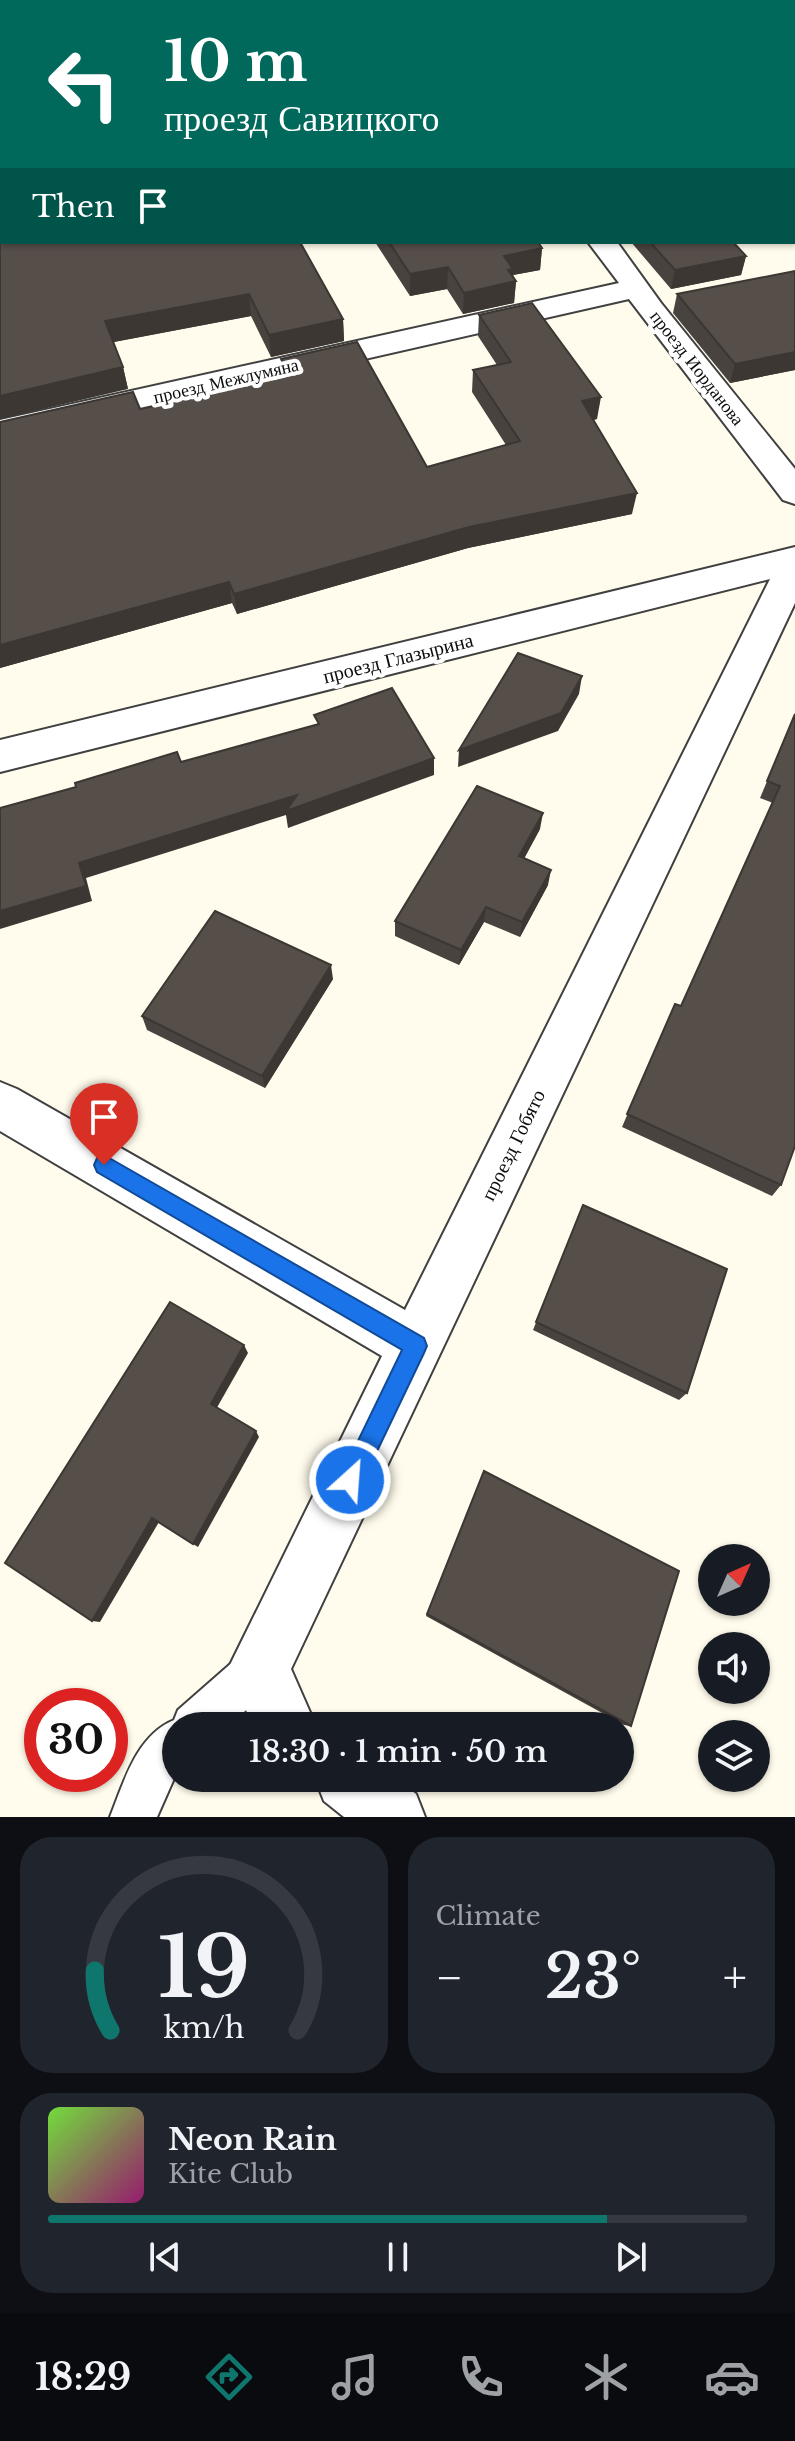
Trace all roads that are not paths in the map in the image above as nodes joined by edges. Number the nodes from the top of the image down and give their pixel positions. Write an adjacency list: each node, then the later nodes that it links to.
1 (604, 244): 2 (street, проезд Иорданова)
2 (655, 298): 3 (street, проезд Межлумяна); 4 (street, проезд Иорданова)
3 (0, 431)
4 (795, 492)
5 (795, 563): 6 (street, проезд Глазырина); 8 (street, проезд Гобято)
6 (0, 756)
7 (0, 1105): 8 (street)
8 (416, 1346): 9 (street, проезд Гобято)
9 (259, 1669): 10 (lane); 11 (street)
10 (210, 1712)
11 (279, 1712)
12 (162, 1755): 14 (lane)
13 (364, 1792): 15 (street)
14 (133, 1817)
15 (393, 1817)

